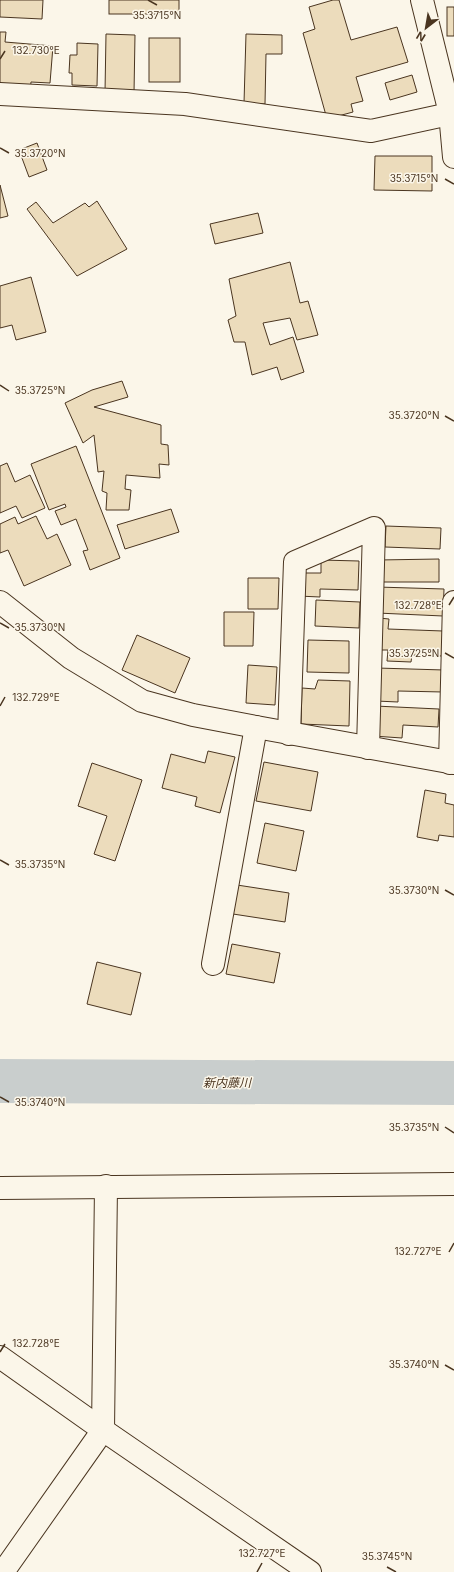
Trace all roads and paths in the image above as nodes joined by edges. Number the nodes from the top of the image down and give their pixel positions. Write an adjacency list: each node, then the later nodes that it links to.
1 (422, 0): 3 (street)
2 (0, 94): 3 (street)
3 (452, 113): 4 (street)
4 (454, 157)
5 (0, 602): 7 (street)
6 (454, 602): 10 (street)
7 (256, 727): 8 (street); 11 (street)
8 (289, 734): 9 (street); 9 (street)
9 (368, 748): 10 (street)
10 (452, 763)
11 (213, 964)
12 (454, 1184): 13 (street)
13 (106, 1186): 14 (street); 16 (street)
14 (0, 1188)
15 (0, 1357): 16 (street)
16 (103, 1430): 17 (street); 18 (street)
17 (4, 1572)
18 (310, 1572)

